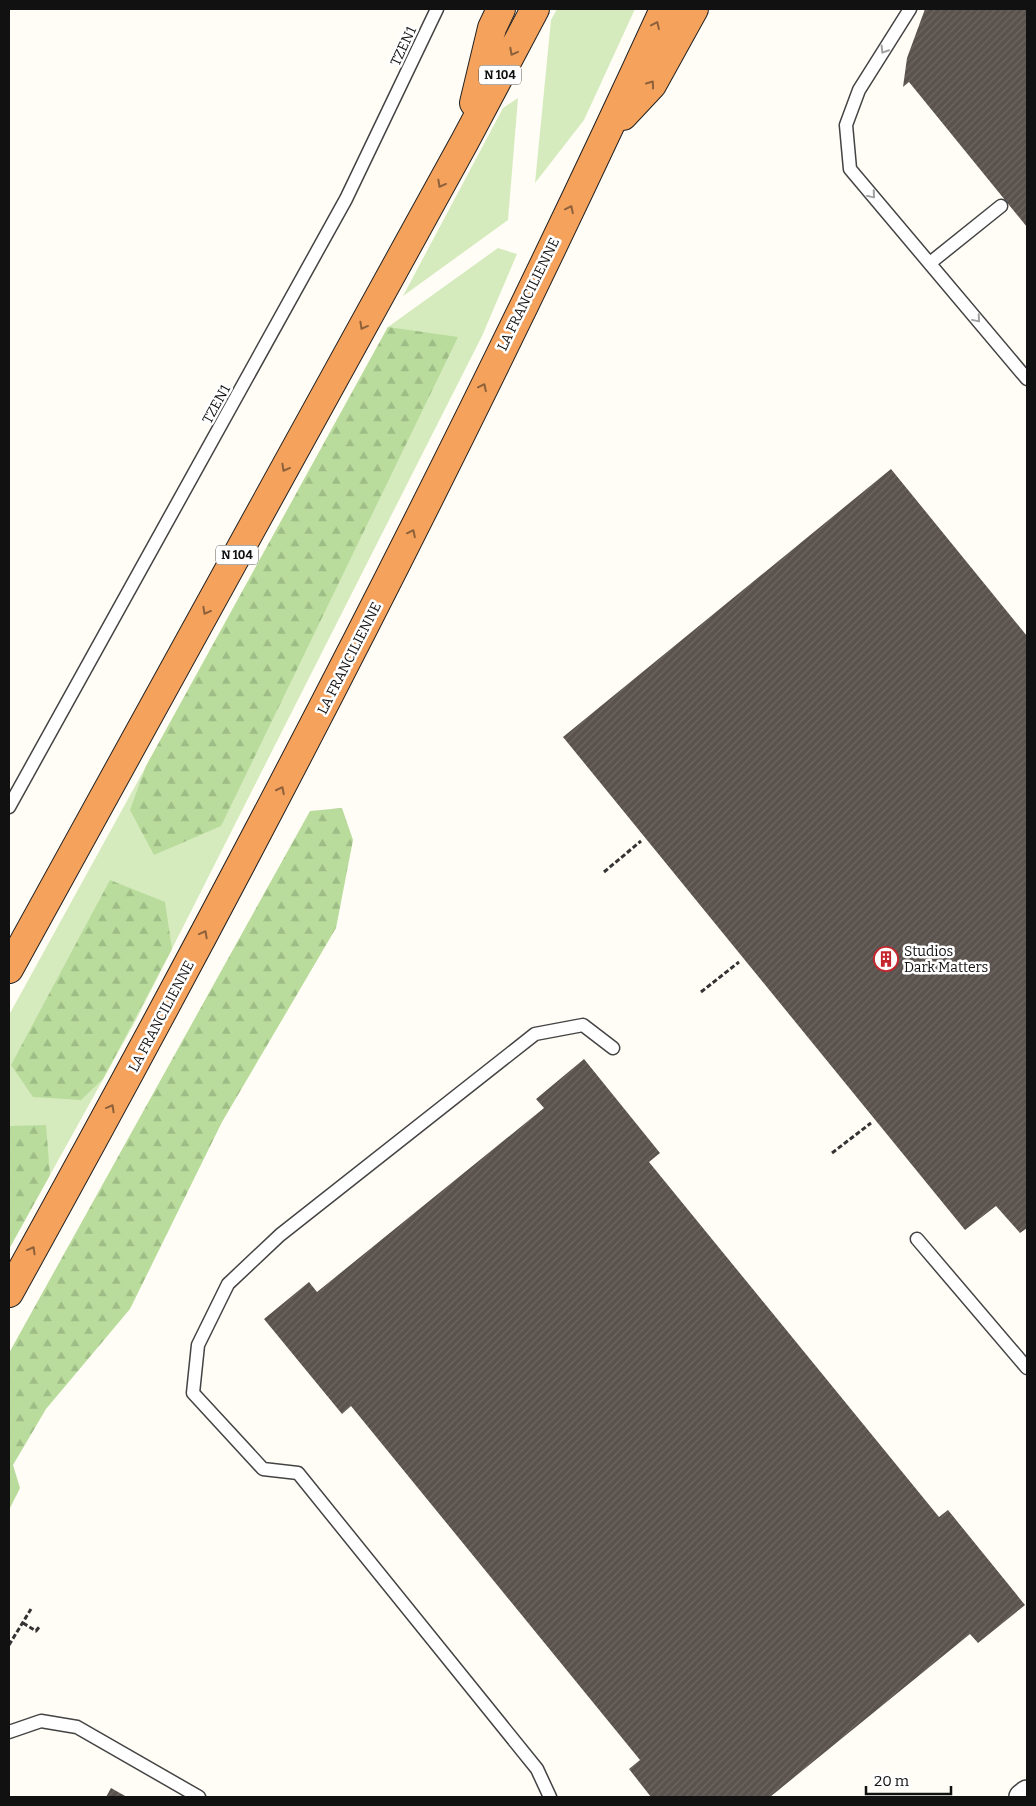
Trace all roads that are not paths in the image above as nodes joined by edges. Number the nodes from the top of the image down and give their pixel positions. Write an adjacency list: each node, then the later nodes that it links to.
1 (437, 9): 12 (lane, TZEN1)
2 (501, 9): 8 (highway)
3 (536, 9): 8 (highway, N 104, one-way to 8)
4 (664, 9): 7 (highway, LA FRANCILIENNE, one-way to 4)
5 (694, 9): 7 (highway, one-way to 5)
6 (910, 9): 10 (lane, one-way to 10)
7 (607, 133): 16 (highway, LA FRANCILIENNE, one-way to 7)
8 (465, 141): 13 (highway, N 104, one-way to 13)
9 (1001, 206): 10 (lane)
10 (930, 263): 11 (lane, one-way to 11)
11 (1027, 380)
12 (9, 807)
13 (9, 969)
14 (613, 1048): 21 (lane)
15 (917, 1239): 17 (lane)
16 (9, 1293)
17 (1027, 1368)
18 (9, 1732): 20 (lane)
19 (1027, 1793): 22 (street)
20 (199, 1797)
21 (550, 1797)
22 (1022, 1797)

